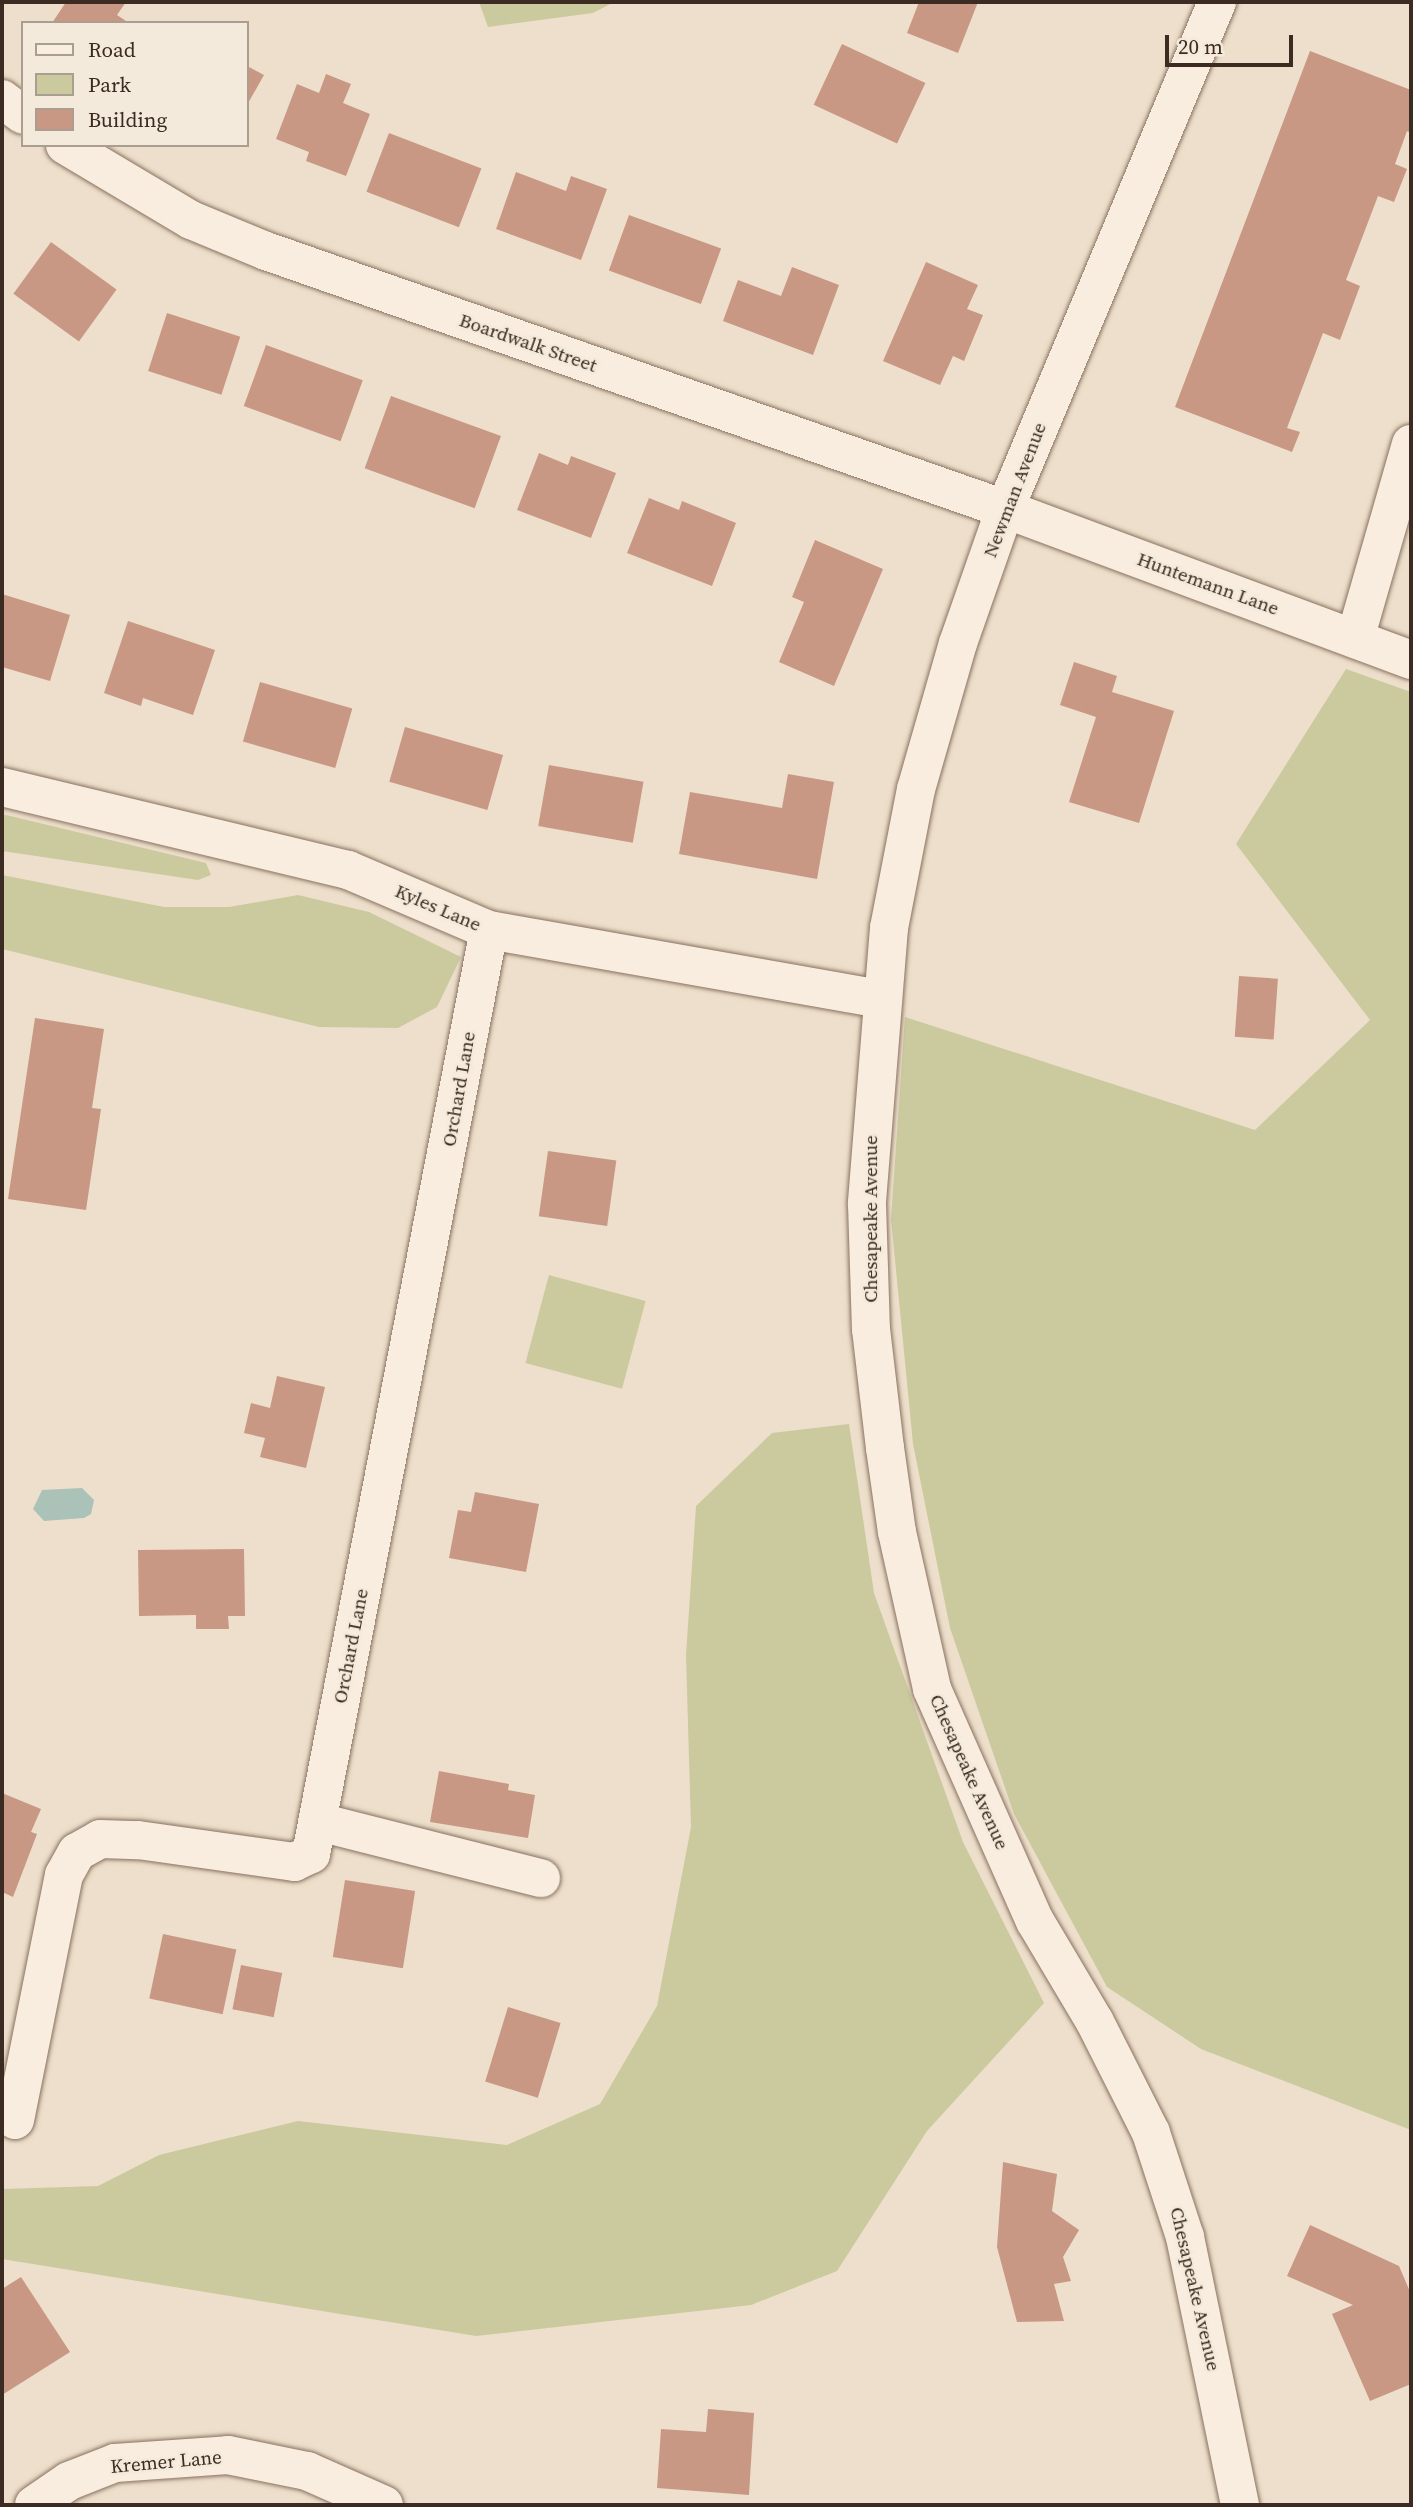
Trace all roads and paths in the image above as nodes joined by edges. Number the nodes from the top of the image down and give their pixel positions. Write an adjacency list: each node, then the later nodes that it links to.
1 (1217, 2): 6 (street, Newman Avenue)
2 (2, 99): 3 (street)
3 (21, 113)
4 (68, 147): 6 (street, Boardwalk Street)
5 (1411, 444): 7 (street)
6 (1005, 509): 7 (street, Huntemann Lane); 11 (street, Newman Avenue)
7 (1355, 639): 8 (street, Huntemann Lane)
8 (1411, 660)
9 (2, 787): 10 (street, Kyles Lane)
10 (489, 930): 11 (street, Kyles Lane); 12 (street, Orchard Lane)
11 (881, 999): 17 (street, Chesapeake Avenue)
12 (319, 1822): 13 (street); 14 (street, Orchard Lane)
13 (541, 1878)
14 (15, 2120)
15 (34, 2505): 16 (street, Kremer Lane)
16 (384, 2505)
17 (1240, 2505)

